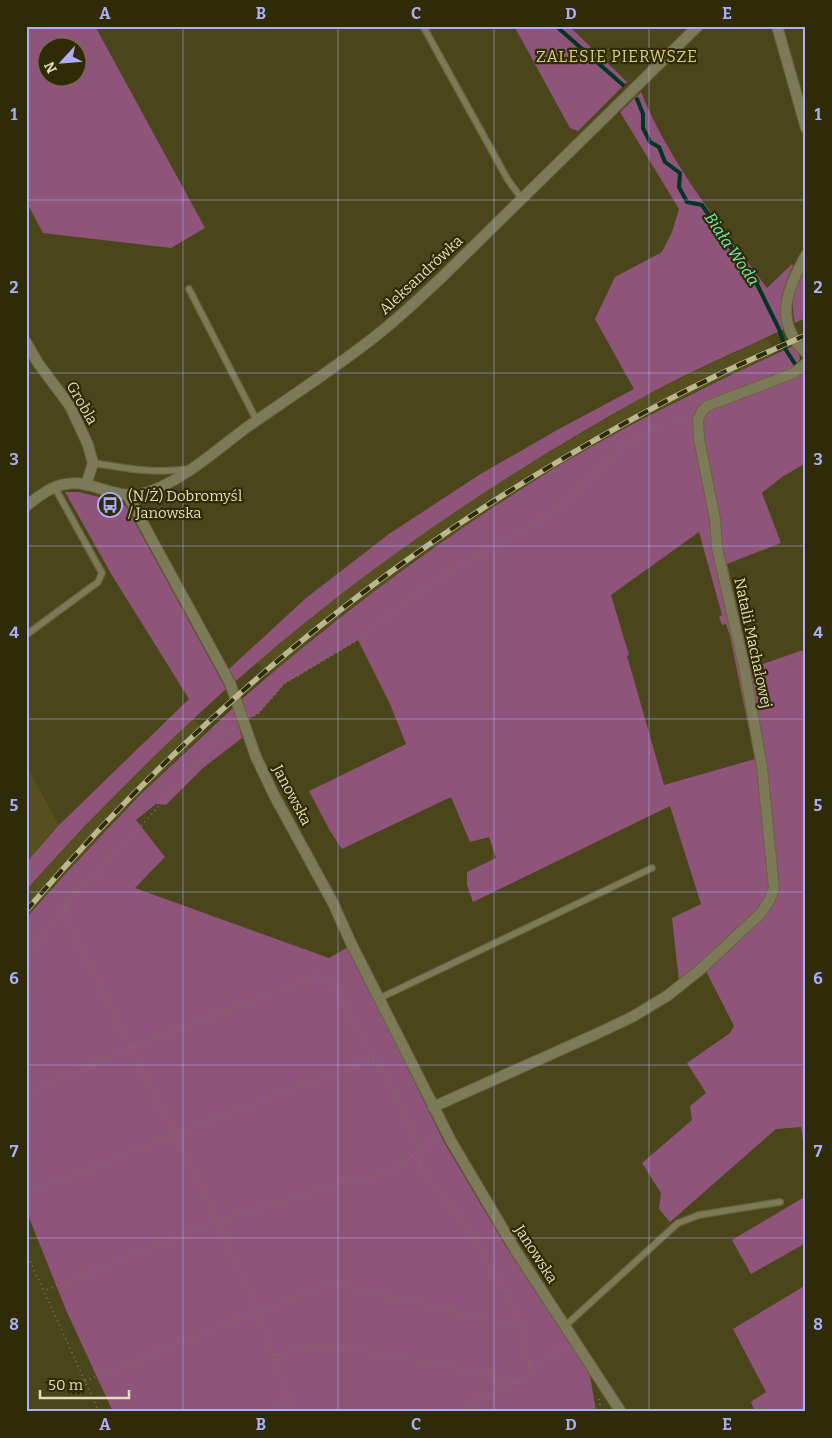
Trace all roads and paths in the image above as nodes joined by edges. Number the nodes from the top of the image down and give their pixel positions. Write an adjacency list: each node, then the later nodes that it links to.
1 (423, 26): 5 (lane)
2 (698, 26): 5 (street, Aleksandrówka)
3 (777, 26): 4 (street)
4 (806, 128)
5 (522, 199): 12 (street, Aleksandrówka)
6 (806, 256): 9 (street)
7 (189, 289): 12 (lane)
8 (26, 342): 13 (street, Grobla)
9 (806, 353)
10 (806, 363): 11 (street)
11 (700, 417): 20 (path); 28 (street, Natalii Machałowej)
12 (257, 420): 14 (street, Aleksandrówka)
13 (93, 463): 14 (lane); 15 (street)
14 (190, 468): 17 (street, Aleksandrówka)
15 (86, 486): 16 (street); 17 (street)
16 (55, 488): 18 (street); 19 (lane)
17 (128, 496): 20 (street, Janowska)
18 (26, 506)
19 (26, 635)
20 (244, 723): 22 (path); 24 (street, Janowska)
21 (652, 868): 24 (lane)
22 (66, 906): 23 (path); 25 (path)
23 (26, 957)
24 (378, 999): 28 (street, Janowska)
25 (131, 1047): 26 (path); 27 (path); 30 (path)
26 (375, 1060): 30 (path); 31 (path)
27 (26, 1095)
28 (433, 1107): 29 (street, Janowska)
29 (445, 1130): 31 (path); 38 (street, Janowska)
30 (174, 1135): 32 (path); 34 (path)
31 (418, 1150): 34 (path); 39 (path)
32 (28, 1193)
33 (780, 1202): 38 (lane)
34 (218, 1221): 36 (path); 37 (path)
35 (26, 1252): 36 (path)
36 (44, 1291): 43 (path)
37 (257, 1312): 39 (path); 41 (path); 43 (path)
38 (565, 1326): 40 (street, Janowska)
39 (522, 1328): 42 (path)
40 (573, 1338): 42 (path); 50 (street, Janowska)
41 (274, 1355): 44 (path); 45 (path)
42 (531, 1374): 44 (path)
43 (85, 1381): 46 (path)
44 (516, 1383): 49 (path)
45 (289, 1401): 47 (path); 48 (path)
46 (99, 1412)
47 (262, 1412)
48 (294, 1412)
49 (463, 1412)
50 (622, 1412)

